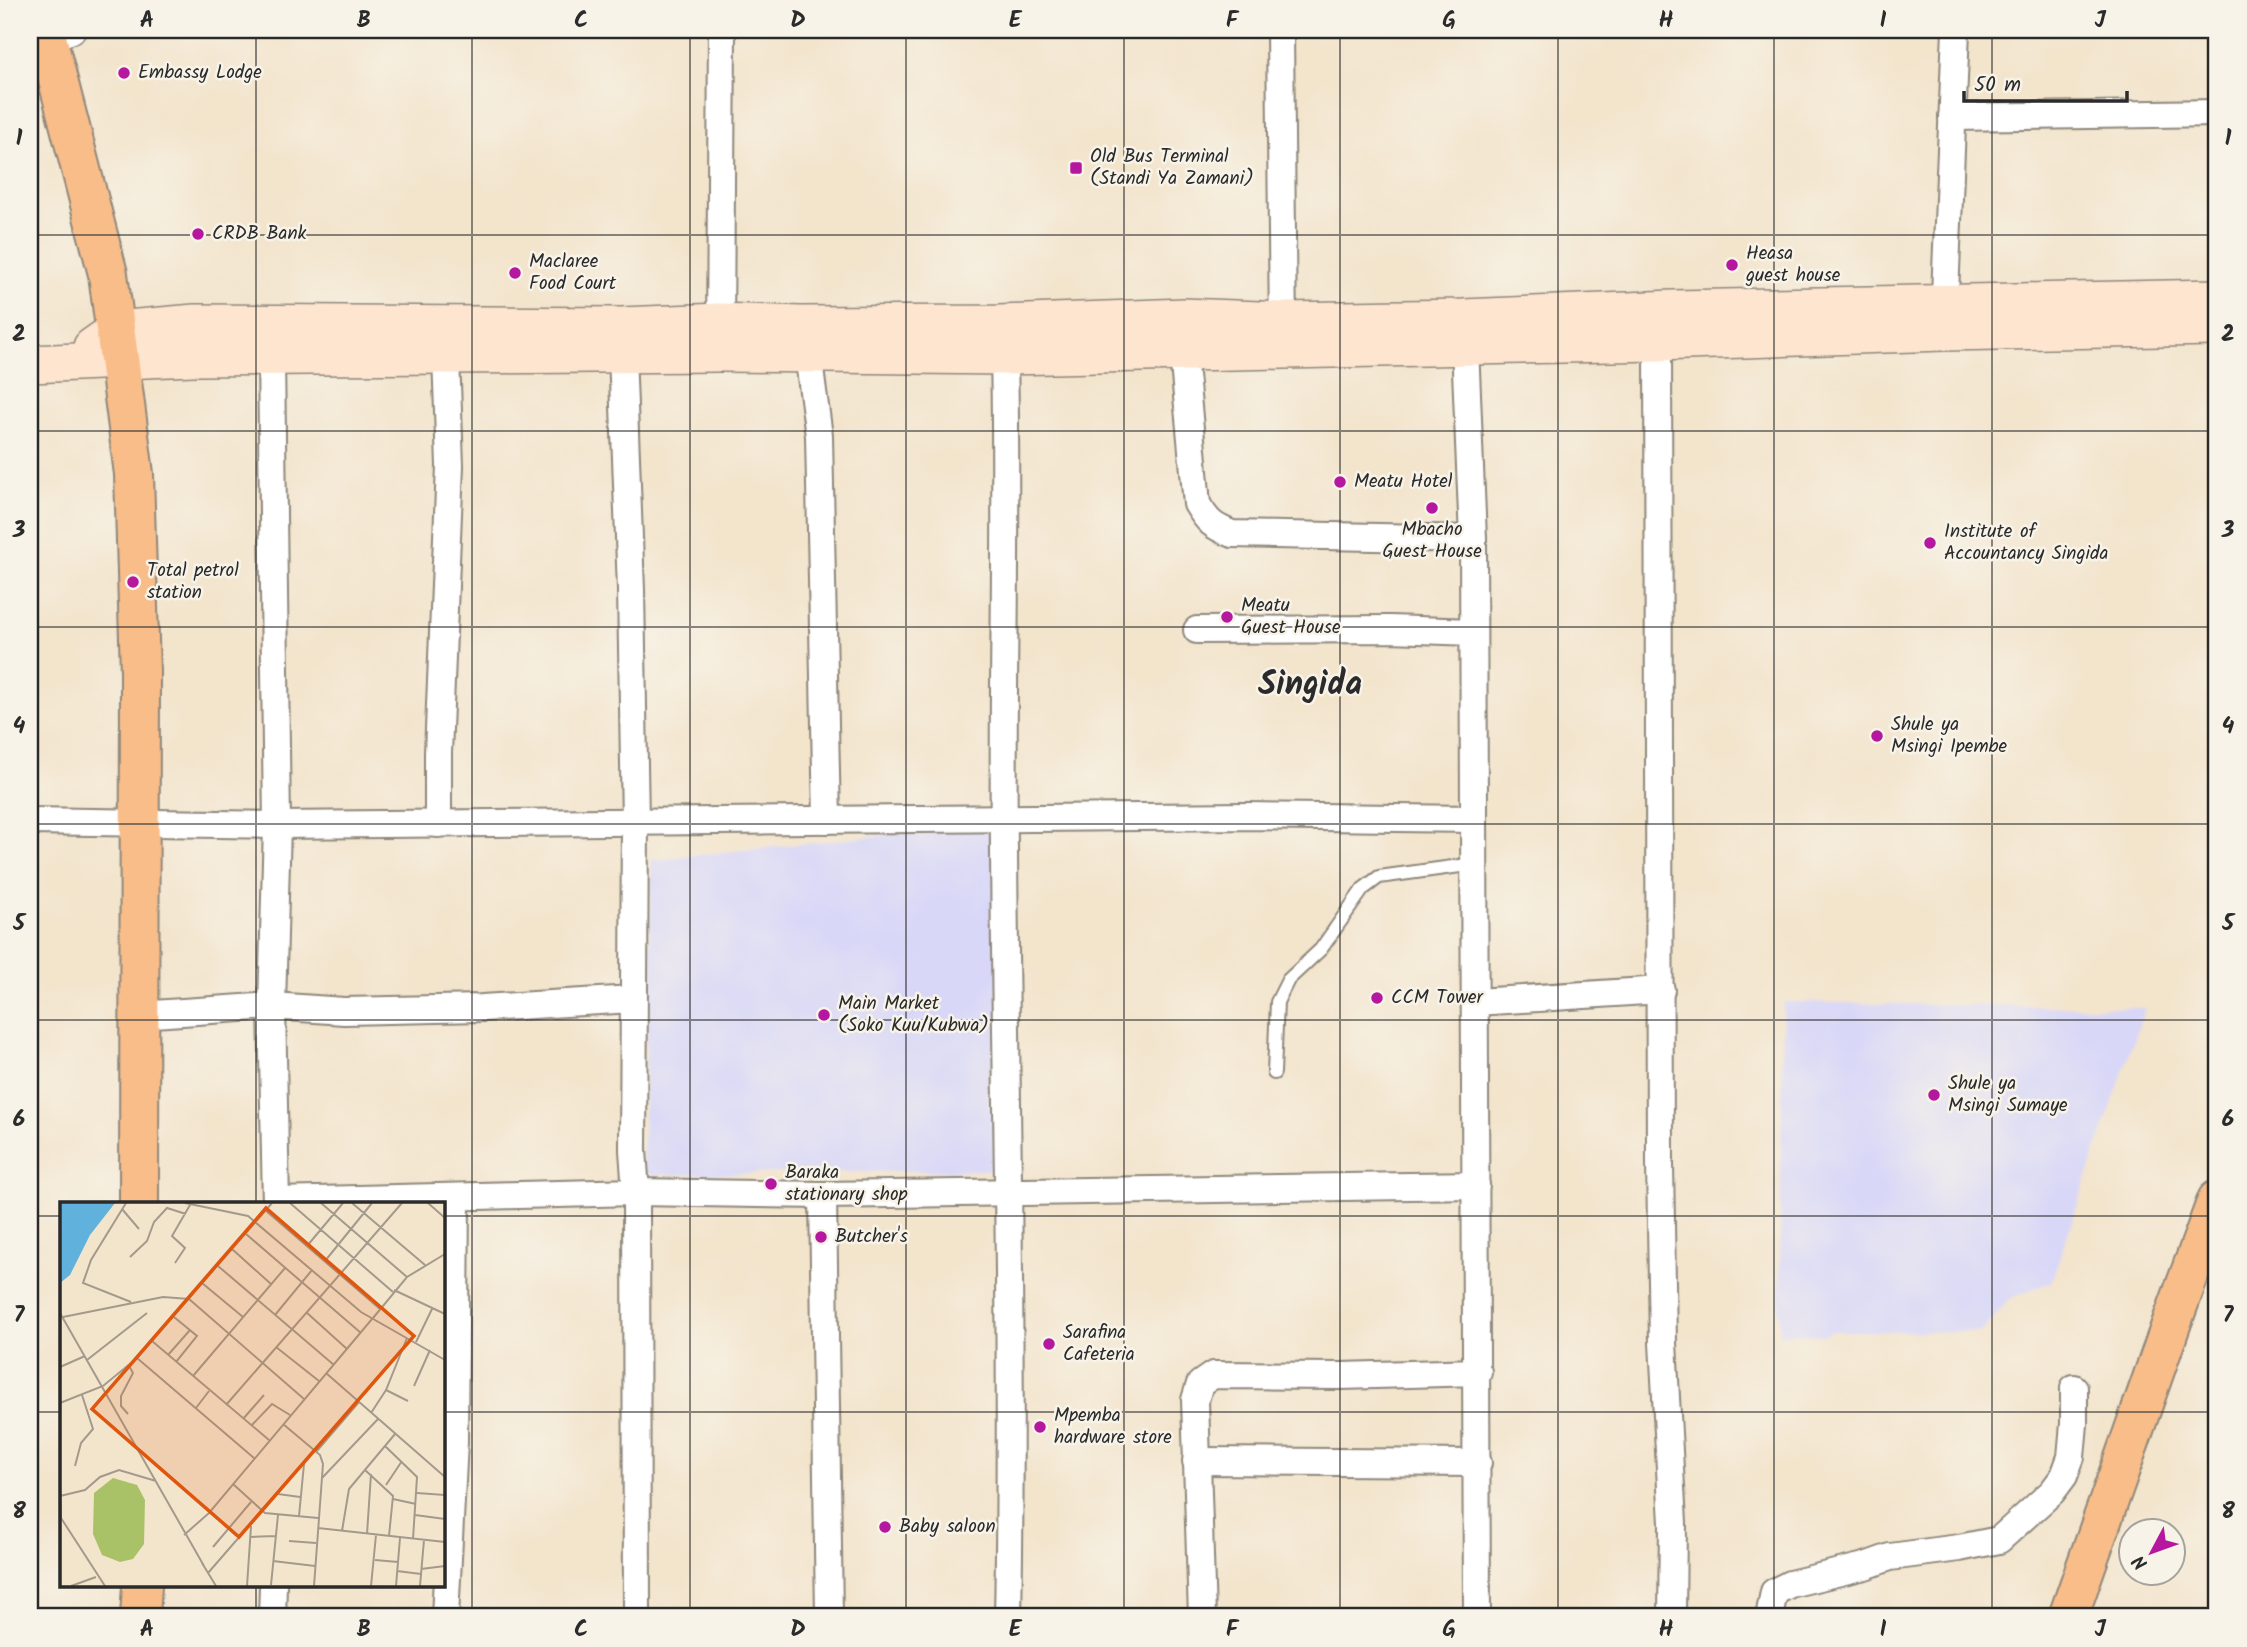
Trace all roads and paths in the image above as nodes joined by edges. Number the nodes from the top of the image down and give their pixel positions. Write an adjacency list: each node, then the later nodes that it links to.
1 (722, 30): 11 (street)
2 (1280, 30): 10 (street)
3 (1956, 30): 6 (street)
4 (55, 33): 13 (highway)
5 (2217, 113): 6 (street)
6 (1952, 117): 8 (street)
7 (2217, 298): 8 (main road)
8 (1944, 318): 9 (main road); 10 (main road); 12 (main road)
9 (2217, 327)
10 (1283, 335): 11 (main road); 14 (main road); 15 (main road)
11 (720, 338): 13 (main road); 16 (main road); 17 (main road)
12 (1658, 342): 14 (main road); 34 (street)
13 (118, 346): 20 (main road); 21 (main road); 30 (highway)
14 (1465, 346): 22 (street)
15 (1183, 353): 19 (main road); 22 (street)
16 (622, 354): 18 (main road); 29 (street)
17 (808, 354): 19 (main road); 27 (street)
18 (446, 356): 20 (main road); 31 (street)
19 (1004, 356): 25 (street)
20 (271, 357): 32 (street)
21 (30, 364)
22 (1473, 539): 24 (street)
23 (1197, 630): 24 (street)
24 (1473, 632): 26 (street)
25 (1003, 818): 26 (street); 27 (street); 42 (street)
26 (1474, 818): 33 (street)
27 (827, 820): 29 (street)
28 (30, 821): 30 (street)
29 (635, 822): 31 (street); 35 (street)
30 (138, 824): 32 (street); 38 (highway)
31 (438, 824): 32 (street)
32 (277, 825): 37 (street)
33 (1475, 864): 36 (street); 39 (lane)
34 (1661, 990): 36 (street); 63 (street)
35 (633, 999): 37 (street); 41 (street)
36 (1476, 1002): 40 (street)
37 (272, 1006): 38 (street); 47 (street)
38 (138, 1015): 46 (highway)
39 (1274, 1073)
40 (1476, 1185): 42 (street); 49 (street)
41 (636, 1192): 43 (street); 44 (street); 58 (street)
42 (1006, 1193): 43 (street); 60 (street)
43 (823, 1195): 59 (street)
44 (456, 1198): 48 (street); 57 (street)
45 (2217, 1200): 65 (highway)
46 (139, 1202)
47 (276, 1202)
48 (312, 1202)
49 (1478, 1373): 51 (street); 52 (street)
50 (2074, 1388): 64 (street)
51 (1196, 1461): 52 (street); 61 (street)
52 (1478, 1462): 62 (street)
53 (142, 1588): 55 (highway)
54 (273, 1588): 56 (street)
55 (140, 1617)
56 (272, 1617)
57 (445, 1617)
58 (637, 1617)
59 (829, 1617)
60 (1009, 1617)
61 (1202, 1617)
62 (1477, 1617)
63 (1672, 1617)
64 (1769, 1617)
65 (2068, 1617)

